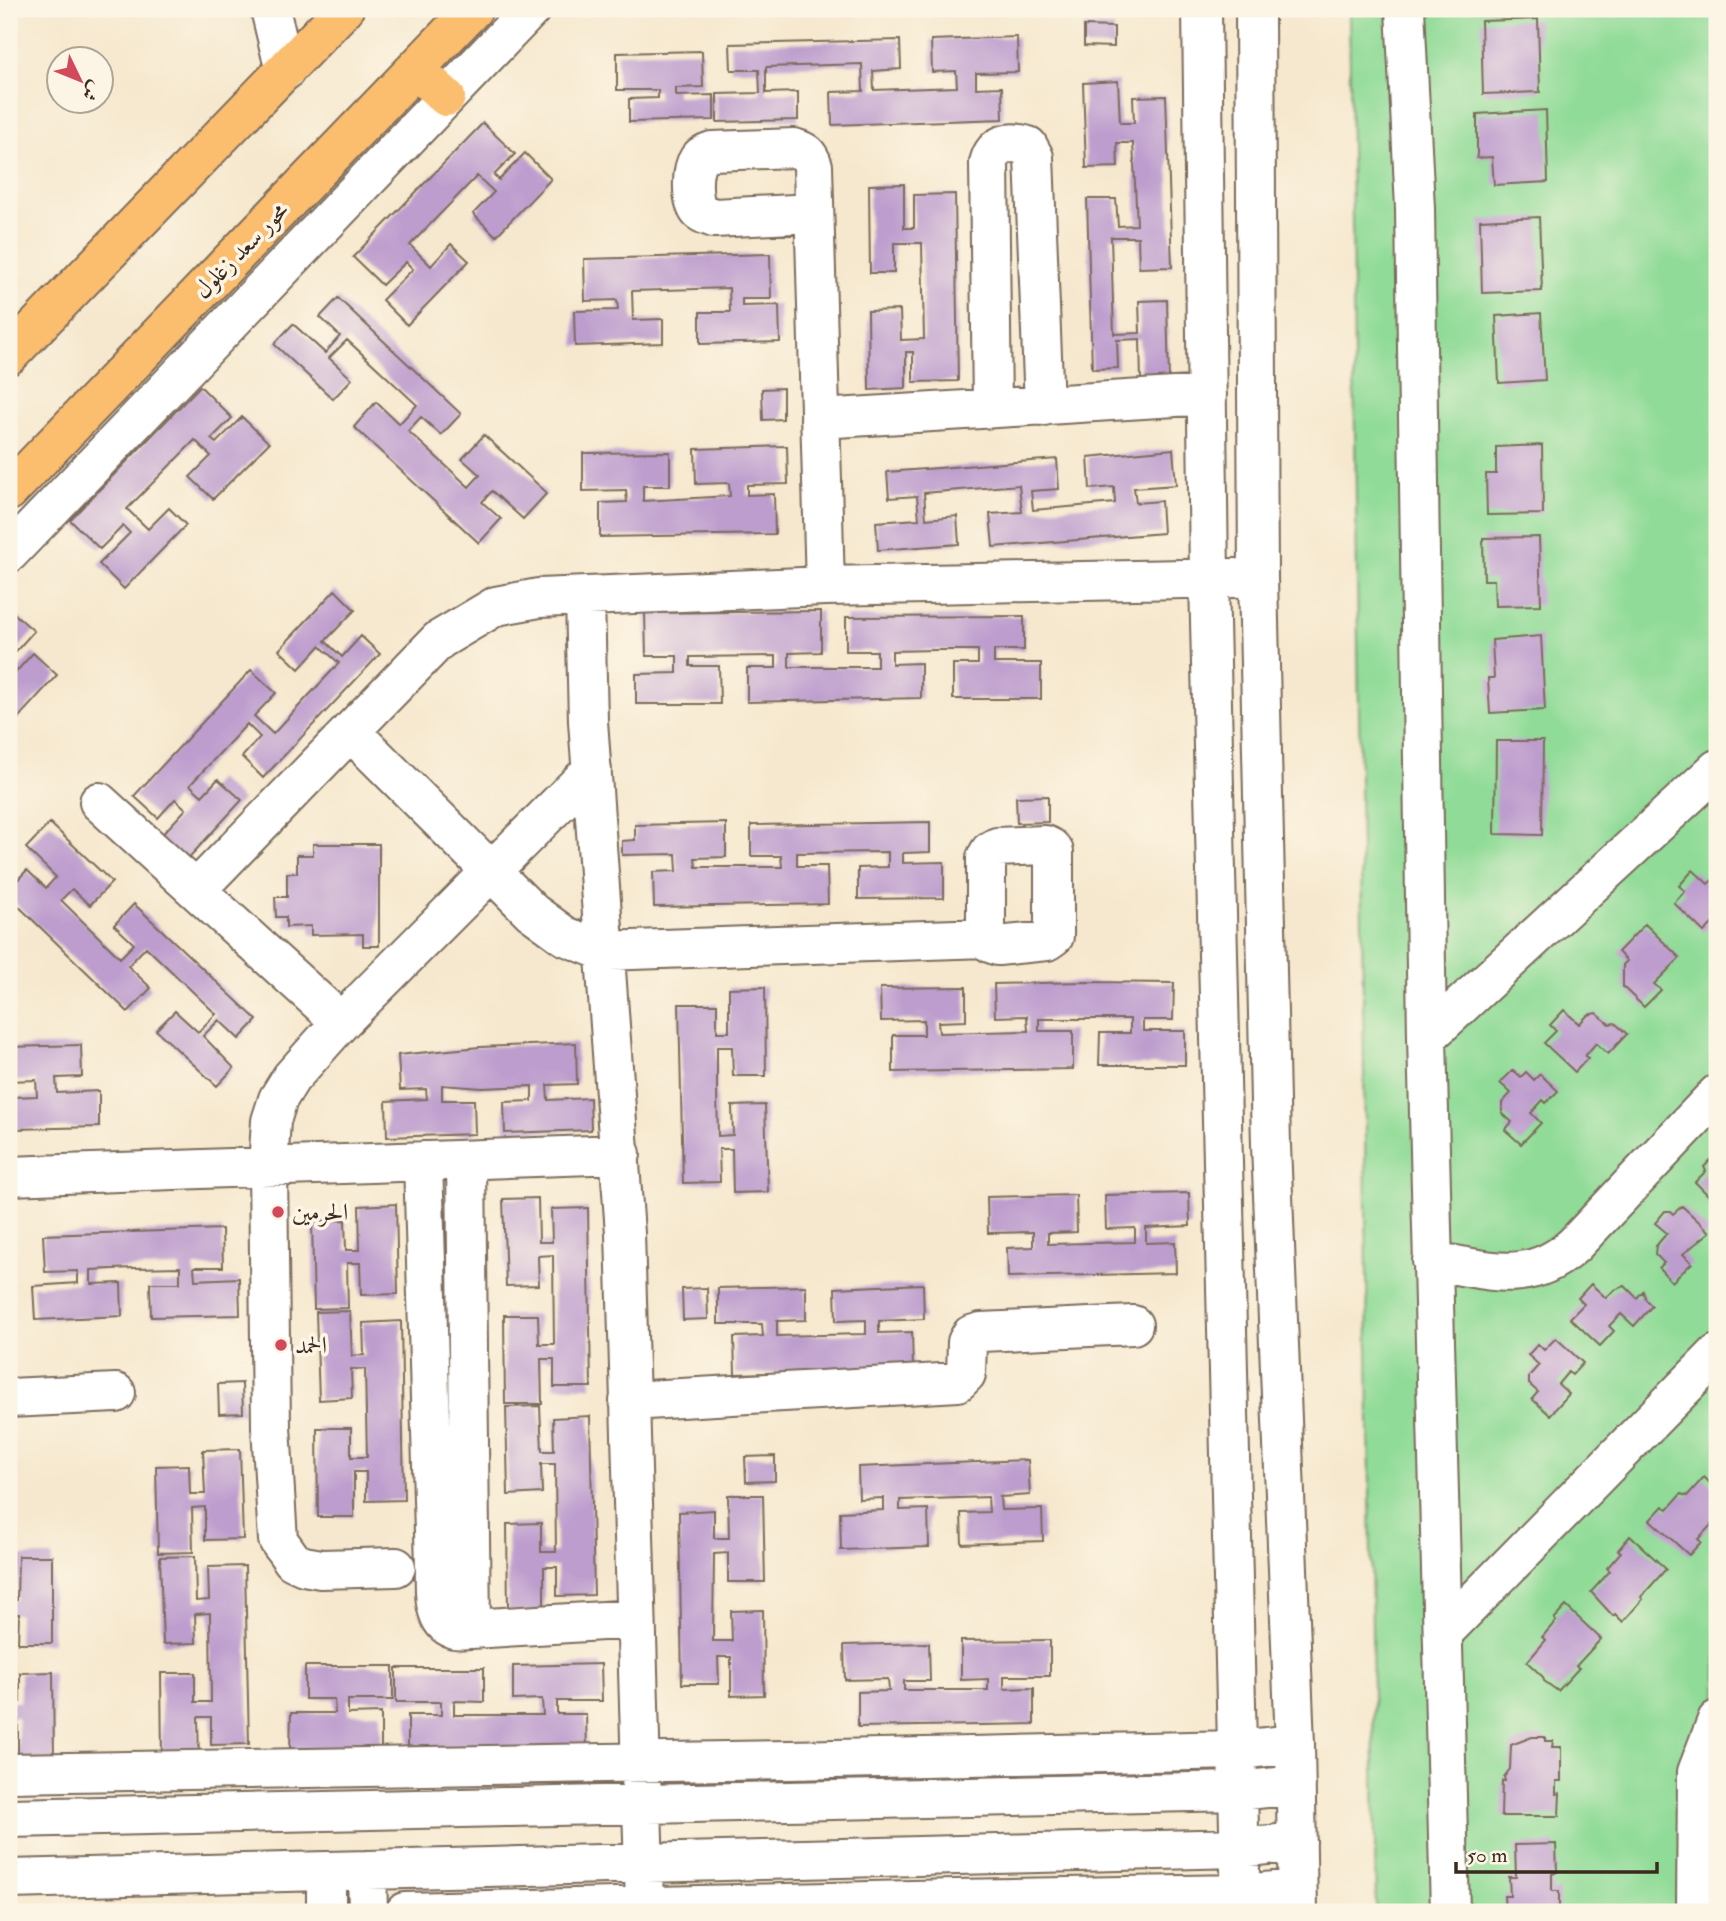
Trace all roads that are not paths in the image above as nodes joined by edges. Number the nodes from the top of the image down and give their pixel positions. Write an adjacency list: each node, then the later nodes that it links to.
1 (270, 9): 9 (street)
2 (344, 9): 9 (main road)
3 (473, 9): 8 (main road, محور سعد زغلول)
4 (531, 9): 10 (street)
5 (1202, 9): 15 (street)
6 (1255, 9): 21 (street)
7 (1405, 9): 34 (street)
8 (415, 70): 10 (main road); 19 (main road, محور سعد زغلول)
9 (285, 71): 14 (main road)
10 (446, 97): 20 (street)
11 (813, 213): 18 (street)
12 (1038, 263): 13 (street); 13 (street); 16 (street)
13 (990, 265): 17 (street)
14 (9, 355)
15 (1207, 395): 16 (street); 22 (street)
16 (1044, 406): 17 (street)
17 (992, 407): 18 (street)
18 (820, 419): 23 (street)
19 (9, 491)
20 (9, 553)
21 (1258, 577): 22 (street); 54 (street)
22 (1209, 580): 23 (street); 55 (street)
23 (825, 586): 24 (street)
24 (585, 598): 25 (street); 27 (street)
25 (350, 732): 29 (street); 30 (street)
26 (1717, 769): 34 (street)
27 (592, 770): 29 (street); 32 (street)
28 (99, 802): 30 (street)
29 (491, 871): 32 (street); 33 (street)
30 (195, 890): 33 (street)
31 (986, 938): 32 (street)
32 (603, 951): 36 (street)
33 (341, 1022): 39 (street)
34 (1427, 1037): 41 (street)
35 (1717, 1094): 41 (street)
36 (621, 1154): 37 (street); 46 (street)
37 (466, 1160): 38 (street); 51 (street)
38 (423, 1161): 39 (street); 51 (street)
39 (268, 1167): 40 (street); 49 (street)
40 (9, 1176)
41 (1432, 1261): 52 (street)
42 (1133, 1325): 46 (street)
43 (1717, 1354): 52 (street)
44 (116, 1393): 45 (street)
45 (9, 1398)
46 (629, 1401): 50 (street)
47 (9, 1411): 48 (street)
48 (9, 1425)
49 (396, 1567)
50 (636, 1619): 51 (street); 56 (street)
51 (471, 1629)
52 (1443, 1633): 74 (street)
53 (1717, 1720): 75 (street)
54 (1295, 1744): 55 (street); 58 (street)
55 (1237, 1750): 56 (street); 59 (street)
56 (640, 1763): 57 (street); 60 (street)
57 (9, 1773)
58 (1296, 1785): 59 (street); 62 (street)
59 (1238, 1791): 60 (street); 63 (street)
60 (642, 1804): 61 (street); 64 (street)
61 (9, 1818)
62 (1297, 1842): 63 (street); 68 (street)
63 (1239, 1848): 64 (street); 69 (street)
64 (644, 1863): 65 (street); 70 (street)
65 (367, 1870): 66 (street); 72 (street)
66 (326, 1871): 67 (street); 71 (street)
67 (9, 1879)
68 (1298, 1901): 69 (street)
69 (1241, 1903): 70 (street)
70 (624, 1908): 73 (street)
71 (326, 1912)
72 (368, 1912)
73 (405, 1912)
74 (1450, 1912)
75 (1696, 1912)

